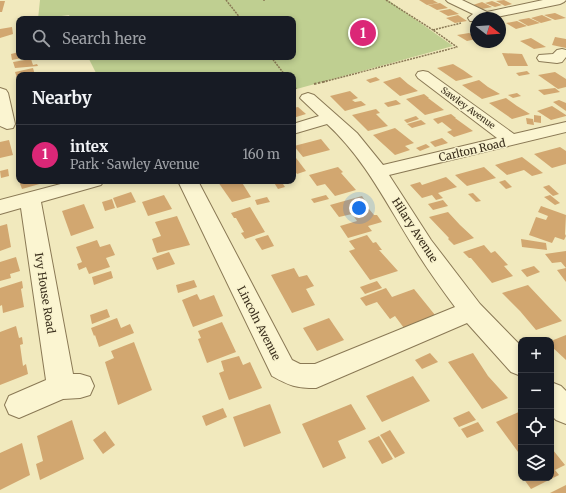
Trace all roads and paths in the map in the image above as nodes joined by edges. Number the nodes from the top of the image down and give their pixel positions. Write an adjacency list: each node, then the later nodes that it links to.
1 (226, 0): 9 (path)
2 (263, 0): 3 (path)
3 (266, 0)
4 (386, 0): 11 (path)
5 (452, 0): 7 (street)
6 (560, 0): 8 (street)
7 (472, 12)
8 (499, 12)
9 (239, 16)
10 (470, 20): 11 (path)
11 (433, 30): 15 (path)
12 (273, 60): 13 (path)
13 (283, 72)
14 (423, 75): 21 (street, Sawley Avenue)
15 (304, 89): 17 (street, Hilary Avenue)
16 (0, 93): 18 (street)
17 (331, 118): 20 (street); 22 (street, Hilary Avenue)
18 (9, 124)
19 (566, 127): 21 (street, Carlton Road)
20 (296, 128)
21 (512, 141): 22 (street, Carlton Road)
22 (378, 172): 27 (street, Hilary Avenue)
23 (83, 184): 25 (street)
24 (190, 184): 27 (street, Lincoln Avenue)
25 (30, 199): 26 (street); 30 (street, Ivy House Road)
26 (0, 207)
27 (471, 311): 28 (street, Hilary Avenue)
28 (518, 361)
29 (554, 398): 31 (street)
30 (19, 405)
31 (566, 411)

